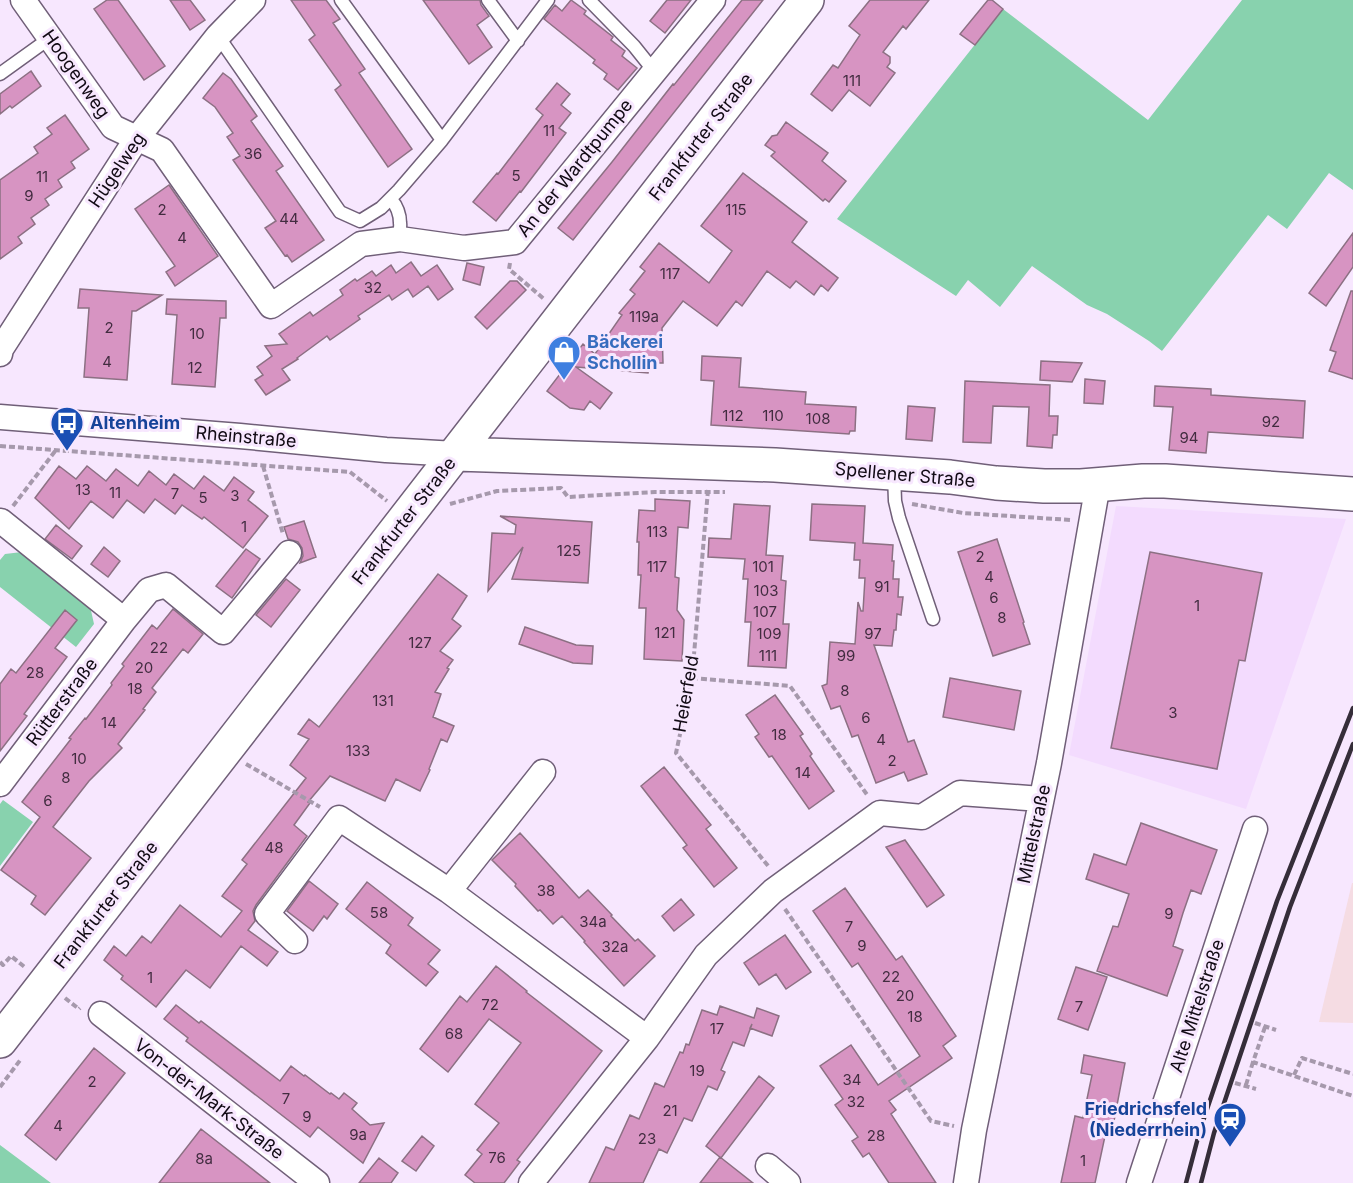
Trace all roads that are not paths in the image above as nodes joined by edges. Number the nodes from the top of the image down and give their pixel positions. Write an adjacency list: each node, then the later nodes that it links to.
1 (23, 0): 10 (street, Hoogenweg)
2 (253, 0): 9 (street, Hügelweg)
3 (341, 0): 15 (lane)
4 (489, 0): 11 (lane)
5 (549, 0): 11 (lane)
6 (589, 0): 12 (lane)
7 (807, 0): 21 (main road, Frankfurter Straße)
8 (709, 2): 12 (street, An der Wardtpumpe)
9 (218, 36): 14 (street, Hügelweg); 17 (lane)
10 (50, 38): 13 (lane); 14 (street, Hoogenweg)
11 (518, 41): 15 (lane)
12 (654, 72): 18 (street, An der Wardtpumpe)
13 (0, 74)
14 (137, 138): 17 (street, An der Wardtpumpe); 19 (street, Hügelweg)
15 (442, 140): 16 (lane)
16 (391, 199): 17 (lane); 18 (lane)
17 (360, 233): 18 (street, An der Wardtpumpe)
18 (400, 239)
19 (0, 354)
20 (0, 417): 21 (street, Rheinstraße)
21 (456, 454): 23 (main road, Spellener Straße); 37 (main road, Frankfurter Straße)
22 (1098, 484): 23 (main road, Spellener Straße); 24 (main road, Spellener Straße); 31 (street, Mittelstraße)
23 (895, 487): 28 (lane)
24 (1353, 494)
25 (1, 521): 27 (street)
26 (289, 553): 27 (street, Rütterstraße)
27 (124, 620): 30 (street, Rütterstraße)
28 (933, 620)
29 (543, 772): 33 (street)
30 (0, 784)
31 (1041, 799): 36 (street); 42 (street, Mittelstraße)
32 (1255, 829): 43 (street, Alte Mittelstraße)
33 (449, 891): 34 (street); 36 (street)
34 (295, 941)
35 (101, 1014): 39 (street, Von-der-Mark-Straße)
36 (647, 1038): 40 (street)
37 (0, 1041)
38 (768, 1166): 41 (street)
39 (317, 1183)
40 (531, 1183)
41 (788, 1183)
42 (966, 1183)
43 (1139, 1183)

